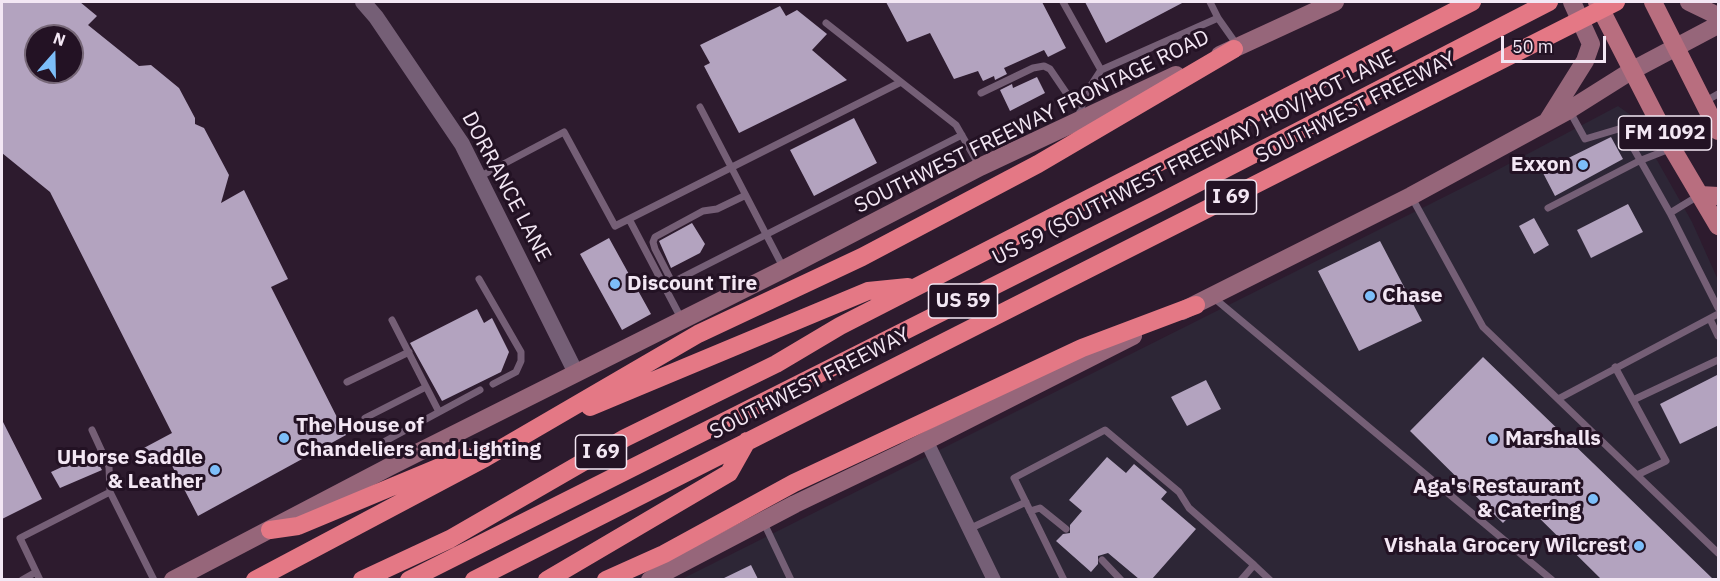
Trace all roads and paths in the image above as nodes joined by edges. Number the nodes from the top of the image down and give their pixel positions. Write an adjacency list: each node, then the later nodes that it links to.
1 (363, 2): 33 (street, DORRANCE LANE)
2 (1063, 2): 18 (lane)
3 (1210, 2): 13 (lane)
4 (1335, 2): 16 (main road, SOUTHWEST FREEWAY FRONTAGE ROAD)
5 (1472, 2): 46 (highway, SOUTHWEST FREEWAY / I 69)
6 (1549, 2): 87 (highway, US 59 (SOUTHWEST FREEWAY) HOV/HOT LANE / US 59)
7 (1572, 2): 26 (main road)
8 (1597, 2): 19 (main road, FM 1092)
9 (1616, 2): 68 (highway, SOUTHWEST FREEWAY / I 69)
10 (1653, 2): 17 (main road, FM 1092)
11 (1689, 2): 12 (main road)
12 (1719, 16)
13 (1218, 18): 16 (lane); 18 (lane)
14 (826, 23): 20 (lane)
15 (1719, 25): 17 (main road)
16 (1236, 48): 25 (main road, SOUTHWEST FREEWAY FRONTAGE ROAD); 85 (highway)
17 (1676, 48): 19 (main road); 22 (main road, FM 1092)
18 (1101, 70): 25 (lane)
19 (1631, 71): 24 (main road); 29 (main road, FM 1092)
20 (901, 82): 28 (lane); 32 (lane)
21 (981, 93): 25 (lane)
22 (1711, 98): 27 (main road, FM 1092)
23 (700, 107): 32 (lane)
24 (1569, 110): 26 (main road); 30 (lane)
25 (1079, 113): 31 (main road, SOUTHWEST FREEWAY FRONTAGE ROAD)
26 (1547, 122): 36 (main road)
27 (1719, 131)
28 (962, 135): 31 (lane); 42 (lane)
29 (1672, 148): 30 (lane); 34 (main road, FM 1092)
30 (1639, 161): 38 (lane); 39 (lane)
31 (980, 166): 43 (main road, SOUTHWEST FREEWAY FRONTAGE ROAD)
32 (730, 168): 35 (lane); 40 (lane)
33 (479, 177): 40 (lane); 57 (street, DORRANCE LANE)
34 (1700, 195): 37 (main road); 39 (lane); 41 (main road, FM 1092)
35 (744, 196): 42 (lane); 45 (lane)
36 (1411, 196): 47 (main road); 62 (lane)
37 (1719, 196)
38 (1548, 208)
39 (1670, 213): 48 (lane)
40 (629, 219): 45 (lane)
41 (1719, 226)
42 (764, 235): 43 (lane); 45 (lane)
43 (784, 269): 52 (main road, SOUTHWEST FREEWAY FRONTAGE ROAD)
44 (479, 279): 59 (lane)
45 (669, 284): 52 (lane)
46 (921, 286): 77 (highway); 86 (highway, SOUTHWEST FREEWAY / I 69)
47 (1204, 300): 67 (main road); 90 (highway); 98 (lane)
48 (1719, 308)
49 (1719, 314): 50 (lane)
50 (1710, 319): 53 (lane); 56 (lane)
51 (392, 320): 54 (lane)
52 (682, 320): 57 (main road, SOUTHWEST FREEWAY FRONTAGE ROAD)
53 (1719, 336)
54 (409, 352): 58 (lane); 60 (lane)
55 (1719, 360): 63 (lane)
56 (1615, 368): 62 (lane); 63 (lane)
57 (576, 373): 77 (main road, SOUTHWEST FREEWAY FRONTAGE ROAD)
58 (347, 382)
59 (493, 384)
60 (426, 387): 64 (lane); 65 (lane)
61 (480, 390): 64 (lane)
62 (1557, 399): 70 (lane)
63 (1633, 400): 70 (lane)
64 (439, 412): 69 (lane)
65 (365, 418)
66 (92, 430): 71 (lane)
67 (926, 440): 74 (main road); 75 (street)
68 (747, 441): 88 (highway, SOUTHWEST FREEWAY / I 69); 89 (highway)
69 (378, 445)
70 (1637, 475): 78 (lane)
71 (110, 492): 81 (lane); 83 (lane)
72 (1026, 502): 73 (lane); 75 (lane); 80 (lane)
73 (1030, 511): 76 (lane); 94 (lane)
74 (763, 521): 91 (main road); 92 (lane)
75 (969, 529): 93 (street)
76 (1066, 529)
77 (270, 530): 84 (main road, SOUTHWEST FREEWAY FRONTAGE ROAD)
78 (1719, 553)
79 (1102, 560): 95 (lane)
80 (1254, 565): 96 (lane); 97 (lane)
81 (38, 576): 82 (lane)
82 (22, 579)
83 (154, 579)
84 (172, 579)
85 (255, 579)
86 (362, 579)
87 (409, 579)
88 (474, 579)
89 (547, 579)
90 (606, 579)
91 (650, 579)
92 (791, 579)
93 (994, 579)
94 (1064, 579)
95 (1121, 579)
96 (1241, 579)
97 (1270, 579)
98 (1552, 579)

